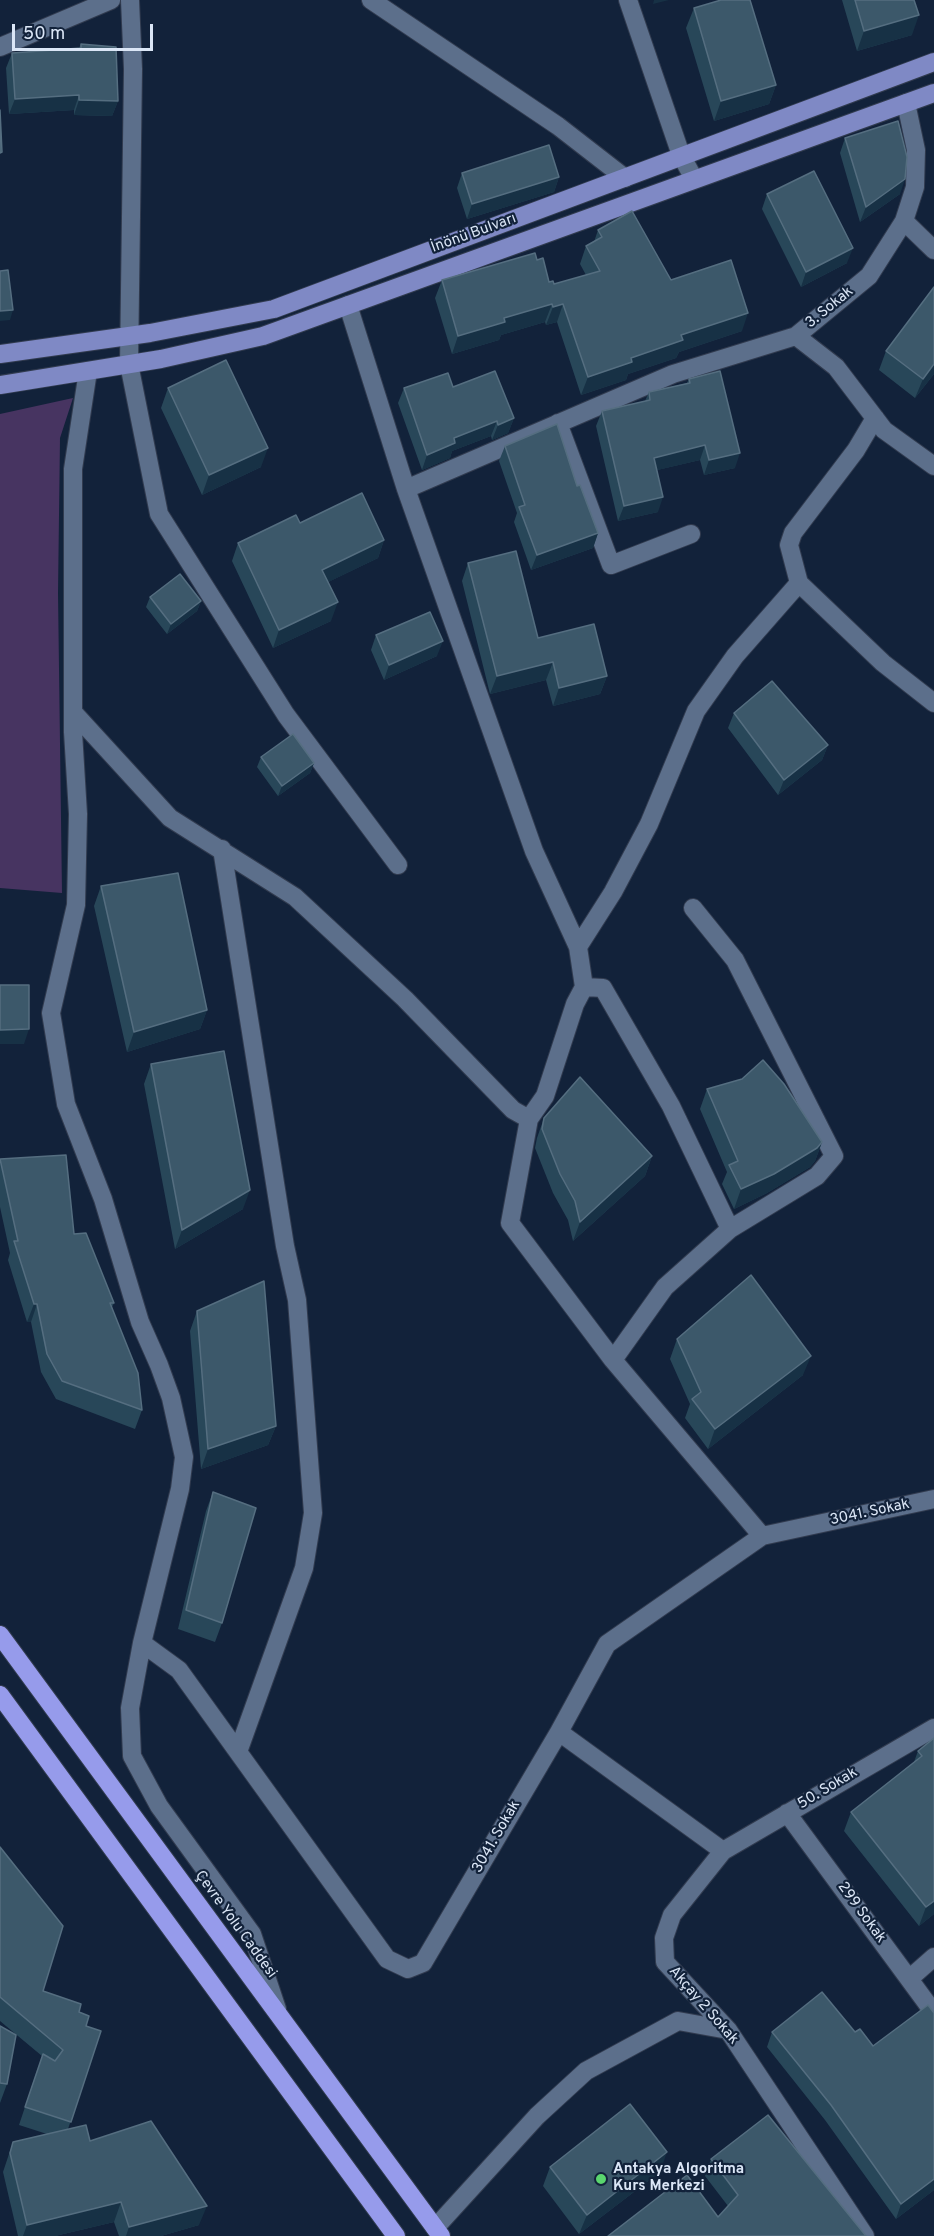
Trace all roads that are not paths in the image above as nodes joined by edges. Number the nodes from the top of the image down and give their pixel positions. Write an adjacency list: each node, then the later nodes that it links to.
1 (111, 0): 5 (street)
2 (130, 0): 15 (street)
3 (371, 0): 10 (street)
4 (628, 0): 9 (street)
5 (0, 46)
6 (934, 62): 9 (main road, İnönü Bulvarı)
7 (934, 93): 8 (main road, İnönü Bulvarı)
8 (906, 103): 11 (main road, İnönü Bulvarı); 12 (street, 3. Sokak)
9 (681, 154): 10 (main road, İnönü Bulvarı); 11 (street)
10 (625, 178): 15 (main road, İnönü Bulvarı)
11 (694, 179): 14 (main road, İnönü Bulvarı)
12 (904, 221): 13 (street); 16 (street, 3. Sokak)
13 (934, 250)
14 (348, 305): 18 (main road, İnönü Bulvarı); 24 (street)
15 (128, 336): 17 (main road, İnönü Bulvarı); 18 (street)
16 (796, 336): 21 (street, 3. Sokak); 22 (street)
17 (0, 354)
18 (129, 364): 19 (main road, İnönü Bulvarı); 30 (street)
19 (88, 371): 20 (main road, İnönü Bulvarı); 28 (street)
20 (0, 385)
21 (875, 418): 23 (street, 3. Sokak); 26 (street)
22 (558, 423): 24 (street); 25 (street)
23 (934, 466)
24 (406, 489): 32 (street)
25 (691, 534)
26 (800, 583): 27 (street); 32 (street)
27 (934, 703)
28 (73, 712): 29 (street); 40 (street)
29 (222, 849): 34 (street); 44 (street)
30 (398, 865)
31 (693, 908): 35 (street)
32 (578, 947): 33 (street)
33 (584, 987): 34 (street); 35 (street)
34 (529, 1119): 36 (street)
35 (730, 1229): 36 (street)
36 (613, 1360): 38 (street)
37 (934, 1499): 38 (street, 3041. Sokak)
38 (762, 1536): 43 (street, 3041. Sokak)
39 (0, 1635): 50 (highway, Çevre Yolu Caddesi)
40 (142, 1643): 44 (street, 3041. Sokak); 50 (street)
41 (0, 1695): 53 (highway)
42 (934, 1728): 45 (street, 50. Sokak)
43 (559, 1732): 44 (street, 3041. Sokak); 46 (street)
44 (238, 1752)
45 (787, 1813): 46 (street, 50. Sokak); 48 (street, 299 Sokak)
46 (723, 1851): 51 (street, Akçay 2 Sokak)
47 (934, 1957): 48 (street)
48 (909, 1979): 49 (street, 299 Sokak)
49 (934, 2013)
50 (279, 2015): 52 (highway, Çevre Yolu Caddesi)
51 (728, 2030): 52 (street); 54 (street, Akçay 2 Sokak)
52 (438, 2232)
53 (396, 2236)
54 (865, 2236)

